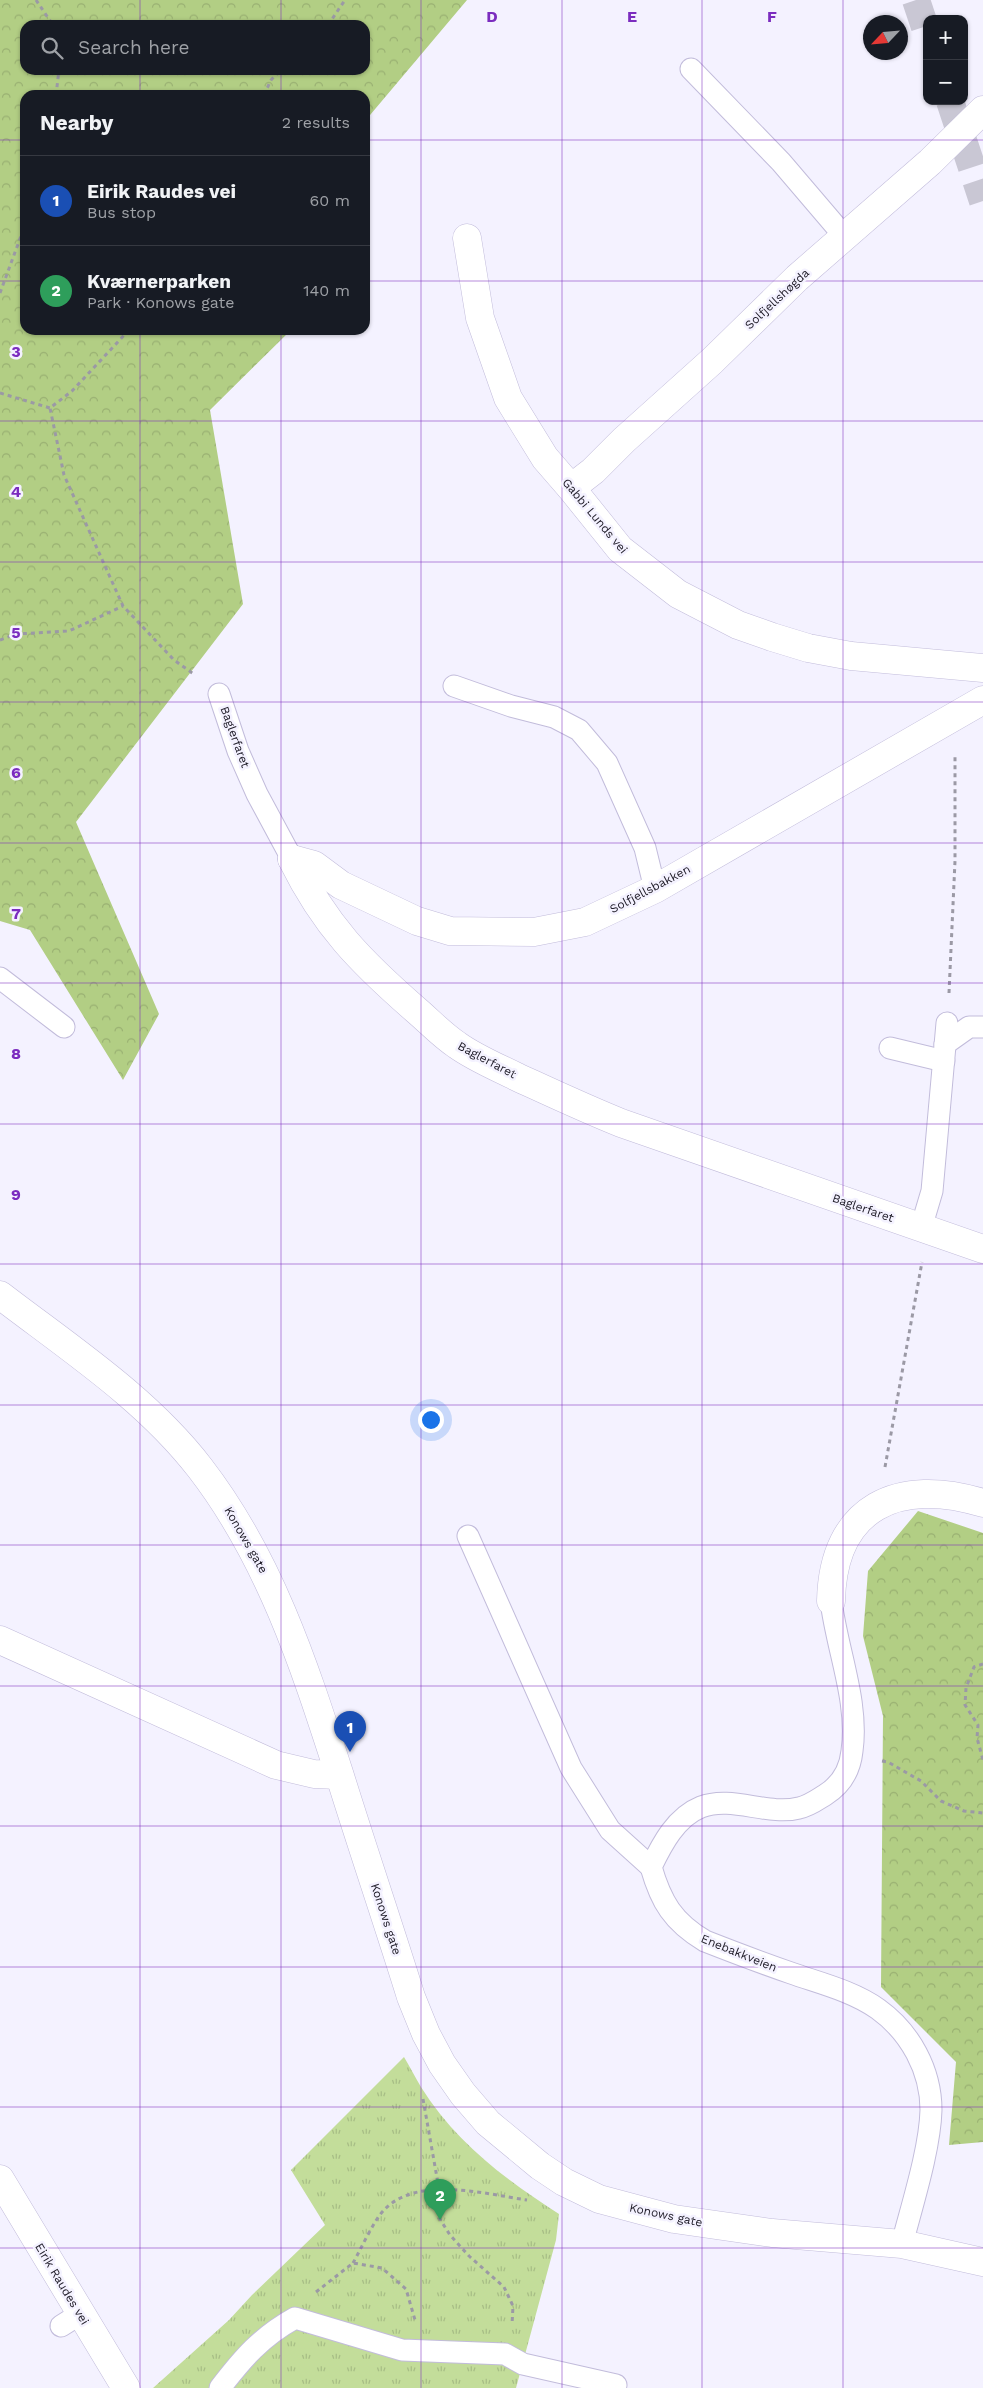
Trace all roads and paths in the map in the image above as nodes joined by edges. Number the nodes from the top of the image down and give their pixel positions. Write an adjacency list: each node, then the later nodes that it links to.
1 (36, 0): 3 (path)
2 (345, 0): 4 (path)
3 (50, 20)
4 (331, 20)
5 (691, 69): 11 (lane)
6 (58, 75): 8 (path)
7 (276, 75): 9 (path)
8 (56, 90)
9 (266, 90)
10 (983, 110): 11 (street, Solfjellshøgda)
11 (845, 237): 18 (street, Solfjellshøgda)
12 (20, 238): 14 (path)
13 (467, 238): 18 (street, Gabbi Lunds vei)
14 (0, 292)
15 (124, 335): 17 (path)
16 (0, 393): 17 (path)
17 (50, 408): 19 (path)
18 (571, 488): 21 (street, Gabbi Lunds vei)
19 (124, 606): 20 (path); 23 (path)
20 (0, 640)
21 (983, 668)
22 (454, 686): 27 (lane)
23 (220, 694): 26 (lane, Baglerfaret)
24 (983, 700): 27 (street, Solfjellsbakken)
25 (955, 746): 31 (path)
26 (292, 859): 27 (street, Solfjellsbakken); 33 (street, Baglerfaret)
27 (655, 889)
28 (0, 978): 29 (lane)
29 (64, 1027)
30 (983, 1027): 31 (lane)
31 (946, 1043): 32 (lane); 33 (lane)
32 (890, 1048)
33 (921, 1228): 34 (street, Baglerfaret)
34 (983, 1249)
35 (924, 1254): 37 (path)
36 (0, 1295): 45 (street, Konows gate)
37 (884, 1473)
38 (983, 1503): 40 (street)
39 (468, 1536): 47 (lane)
40 (831, 1601): 43 (lane)
41 (0, 1640): 45 (street)
42 (983, 1664): 44 (path)
43 (851, 1757): 46 (path); 47 (lane)
44 (983, 1760)
45 (339, 1775): 52 (street, Konows gate)
46 (983, 1813)
47 (651, 1867): 52 (lane, Enebakkveien)
48 (423, 2099): 50 (path)
49 (0, 2180): 59 (street, Eirik Raudes vei)
50 (439, 2188): 51 (path); 54 (path); 57 (path)
51 (532, 2200)
52 (902, 2244): 53 (street, Konows gate)
53 (983, 2262)
54 (353, 2263): 55 (path); 56 (path)
55 (295, 2318): 56 (lane); 60 (lane)
56 (412, 2350): 57 (lane)
57 (505, 2354): 58 (lane)
58 (616, 2385)
59 (126, 2388)
60 (220, 2388)

